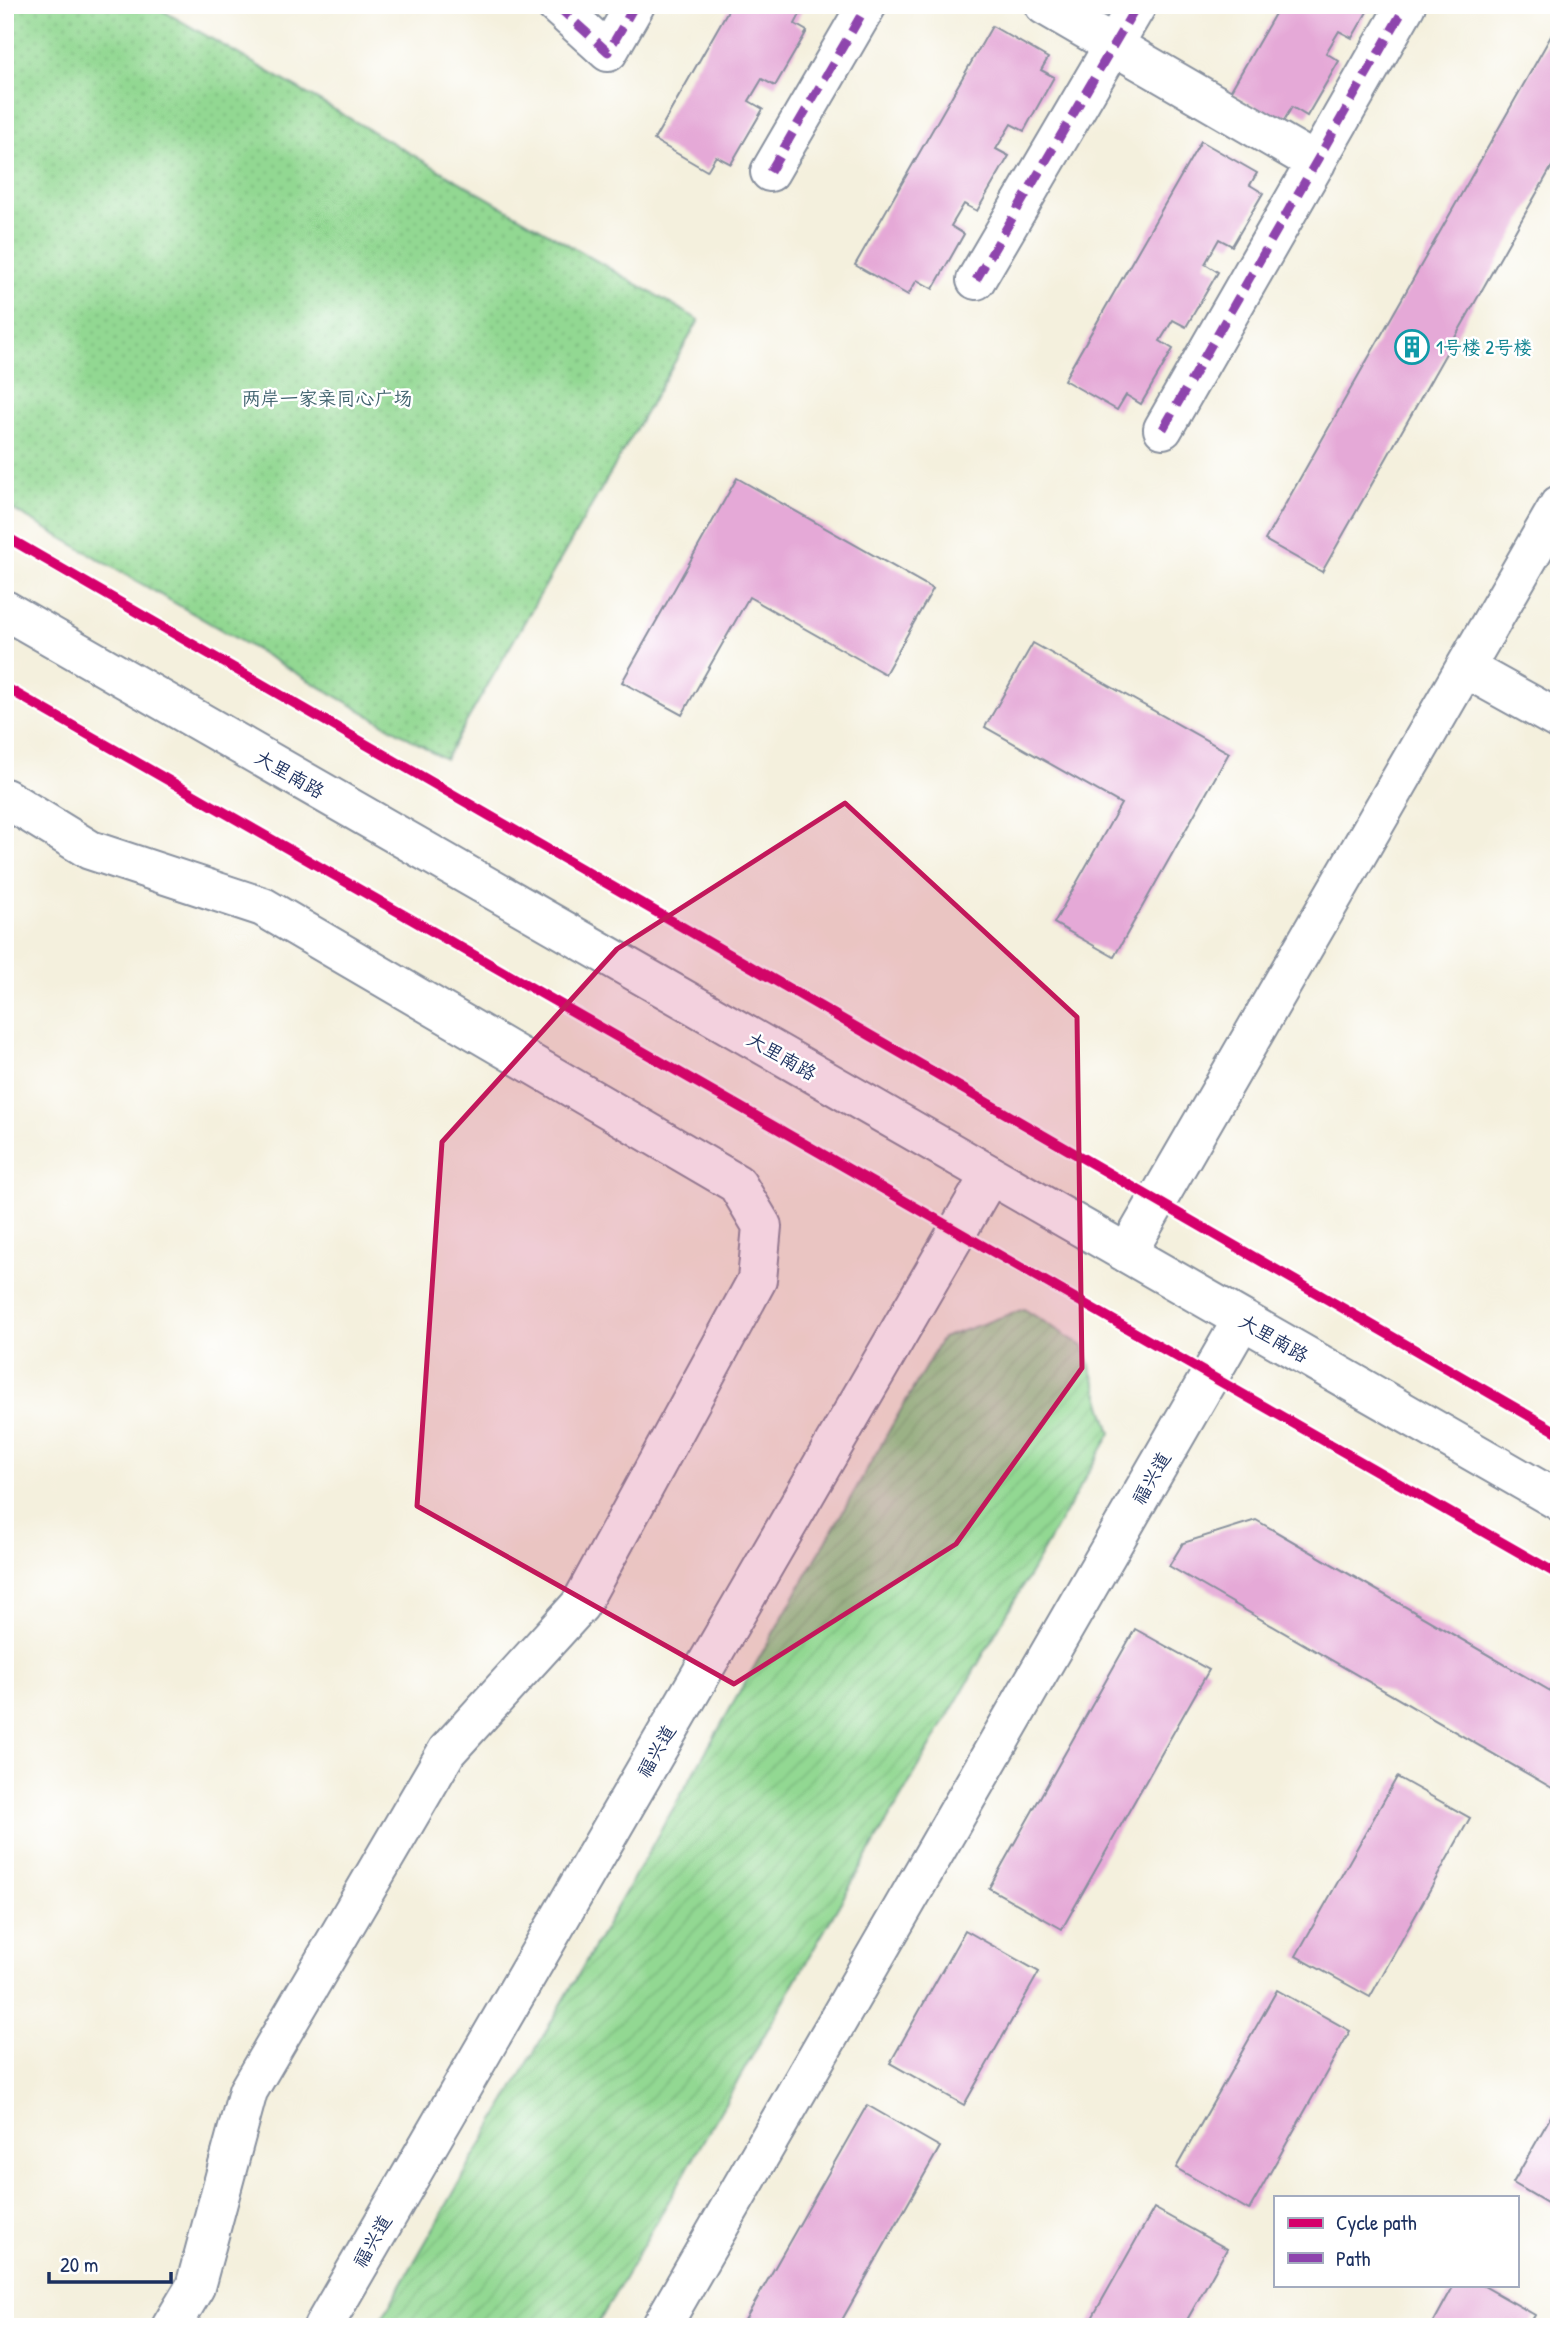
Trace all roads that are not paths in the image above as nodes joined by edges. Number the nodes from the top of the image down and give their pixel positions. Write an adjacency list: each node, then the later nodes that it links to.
1 (556, 5): 2 (street)
2 (635, 5)
3 (867, 5): 9 (street)
4 (1044, 5): 7 (street)
5 (1137, 5): 7 (street)
6 (1406, 5): 8 (street)
7 (1114, 46): 8 (street); 10 (street)
8 (1316, 163): 11 (street)
9 (770, 172)
10 (976, 280)
11 (1163, 429)
12 (1559, 505): 14 (street)
13 (5, 610): 17 (street, 大里南路)
14 (1465, 668): 15 (street); 18 (street)
15 (1559, 720)
16 (5, 798): 21 (street)
17 (990, 1175): 18 (street, 大里南路); 22 (street, 福兴道)
18 (1128, 1253): 19 (street, 大里南路)
19 (1242, 1320): 20 (street, 大里南路); 23 (street, 福兴道)
20 (1559, 1501)
21 (171, 2327)
22 (323, 2327)
23 (661, 2327)

